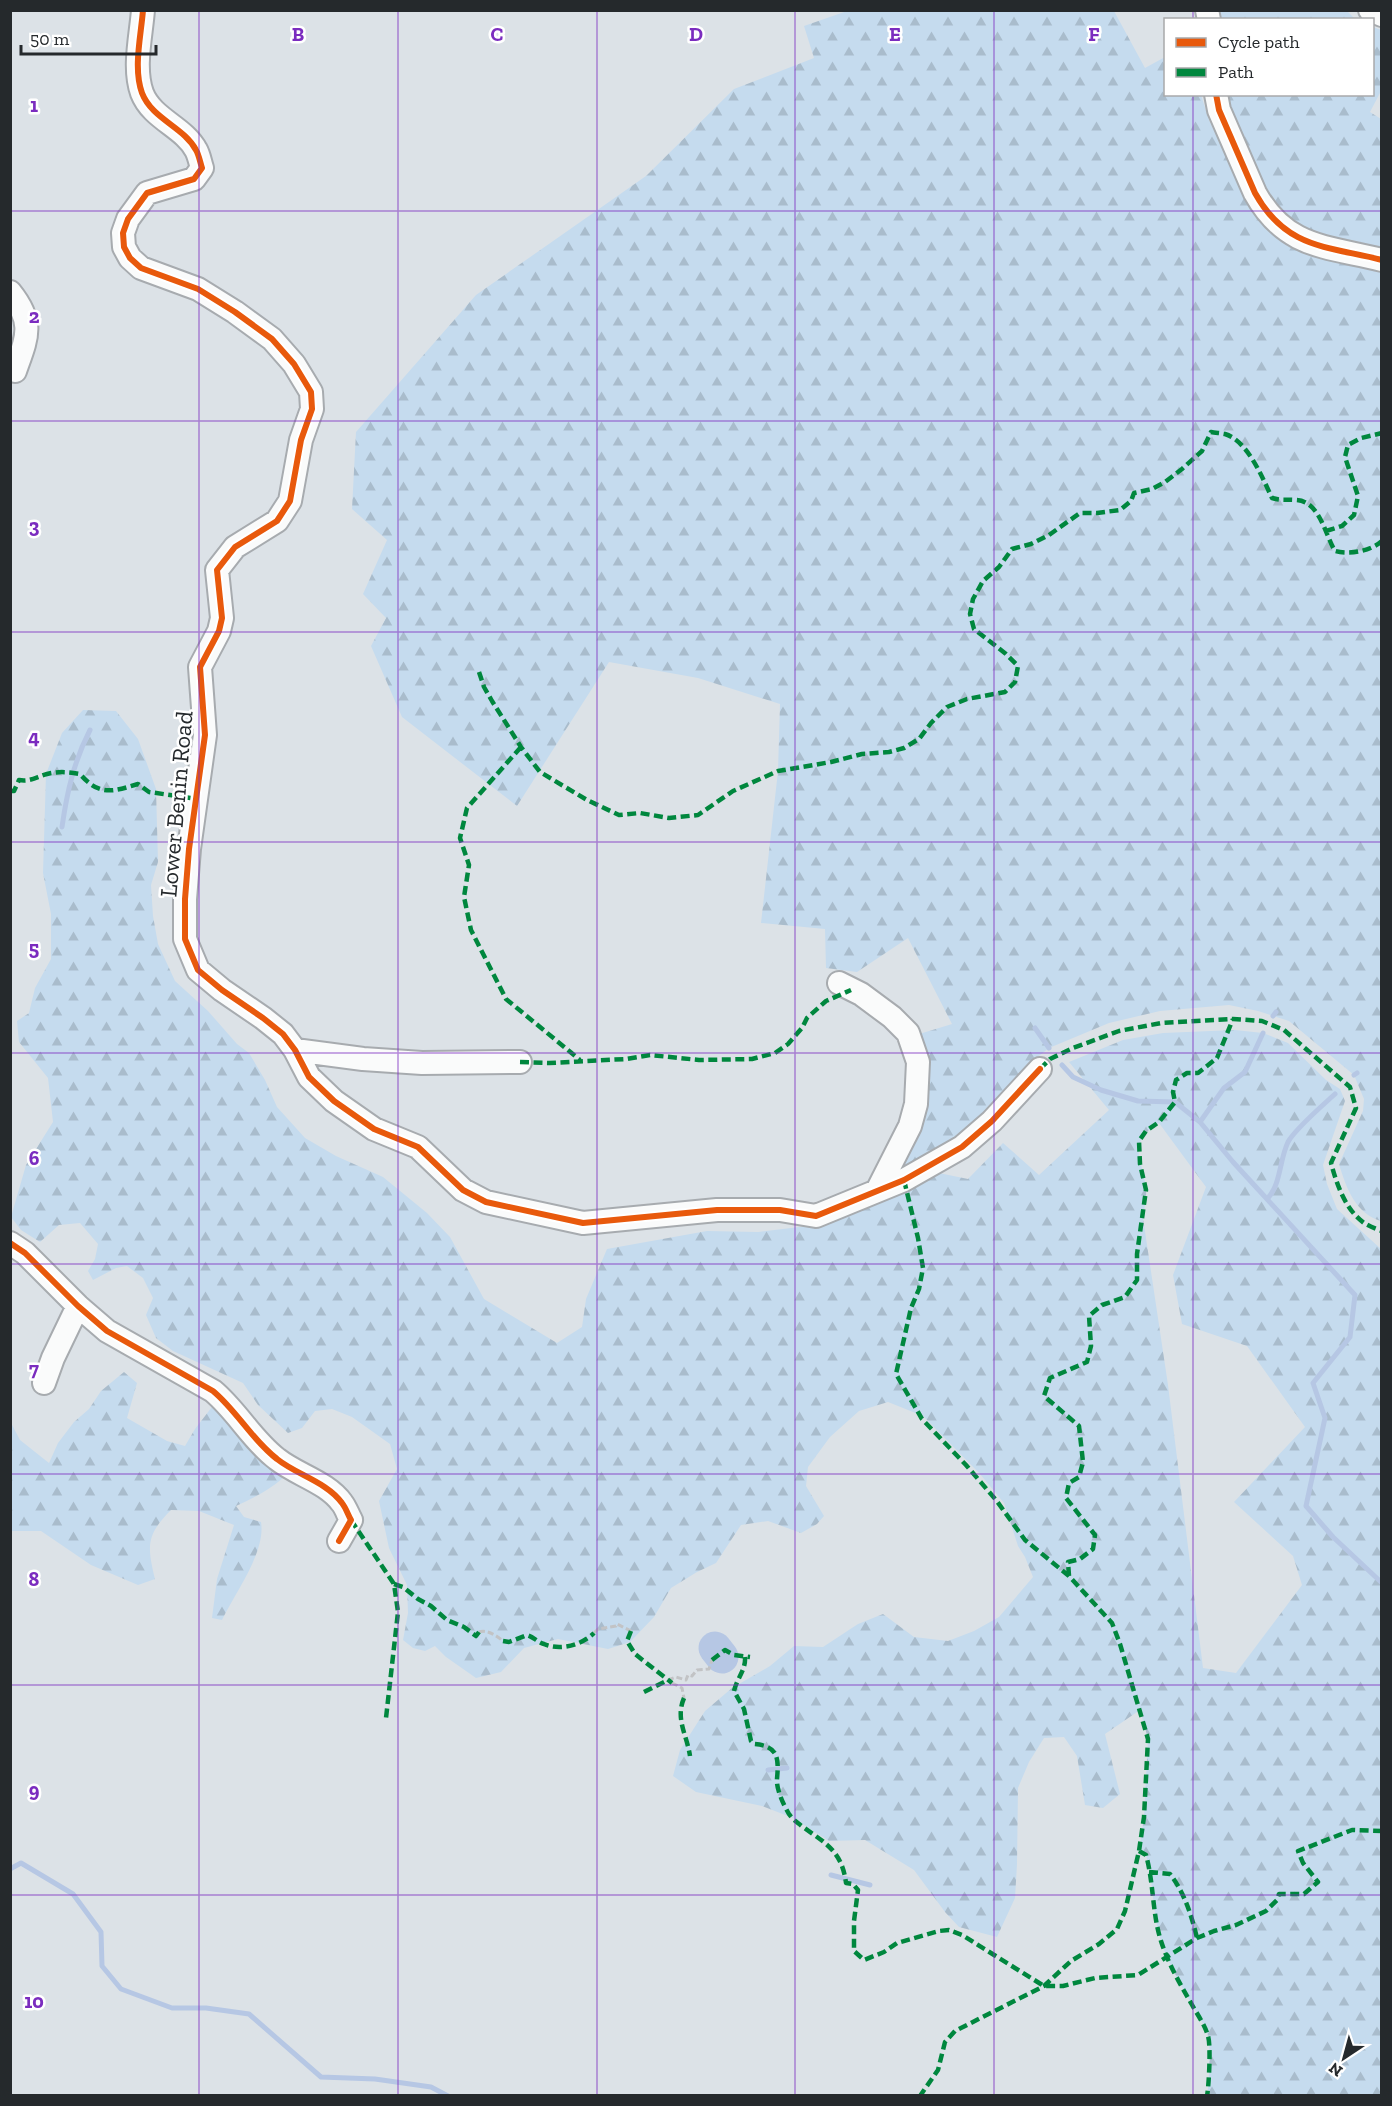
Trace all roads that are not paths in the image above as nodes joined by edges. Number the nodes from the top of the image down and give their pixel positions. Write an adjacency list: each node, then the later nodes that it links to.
1 (143, 10): 9 (street, Lower Benin Road)
2 (1370, 10): 3 (street)
3 (1382, 15)
4 (1216, 96): 5 (street)
5 (1382, 260)
6 (10, 292): 7 (street)
7 (15, 371)
8 (839, 983): 12 (street)
9 (295, 1050): 10 (street); 12 (street, Lower Benin Road)
10 (520, 1062)
11 (1040, 1069): 12 (street, Lower Benin Road)
12 (878, 1189)
13 (15, 1252): 14 (street)
14 (78, 1306): 15 (street); 16 (street)
15 (44, 1383)
16 (339, 1541)

